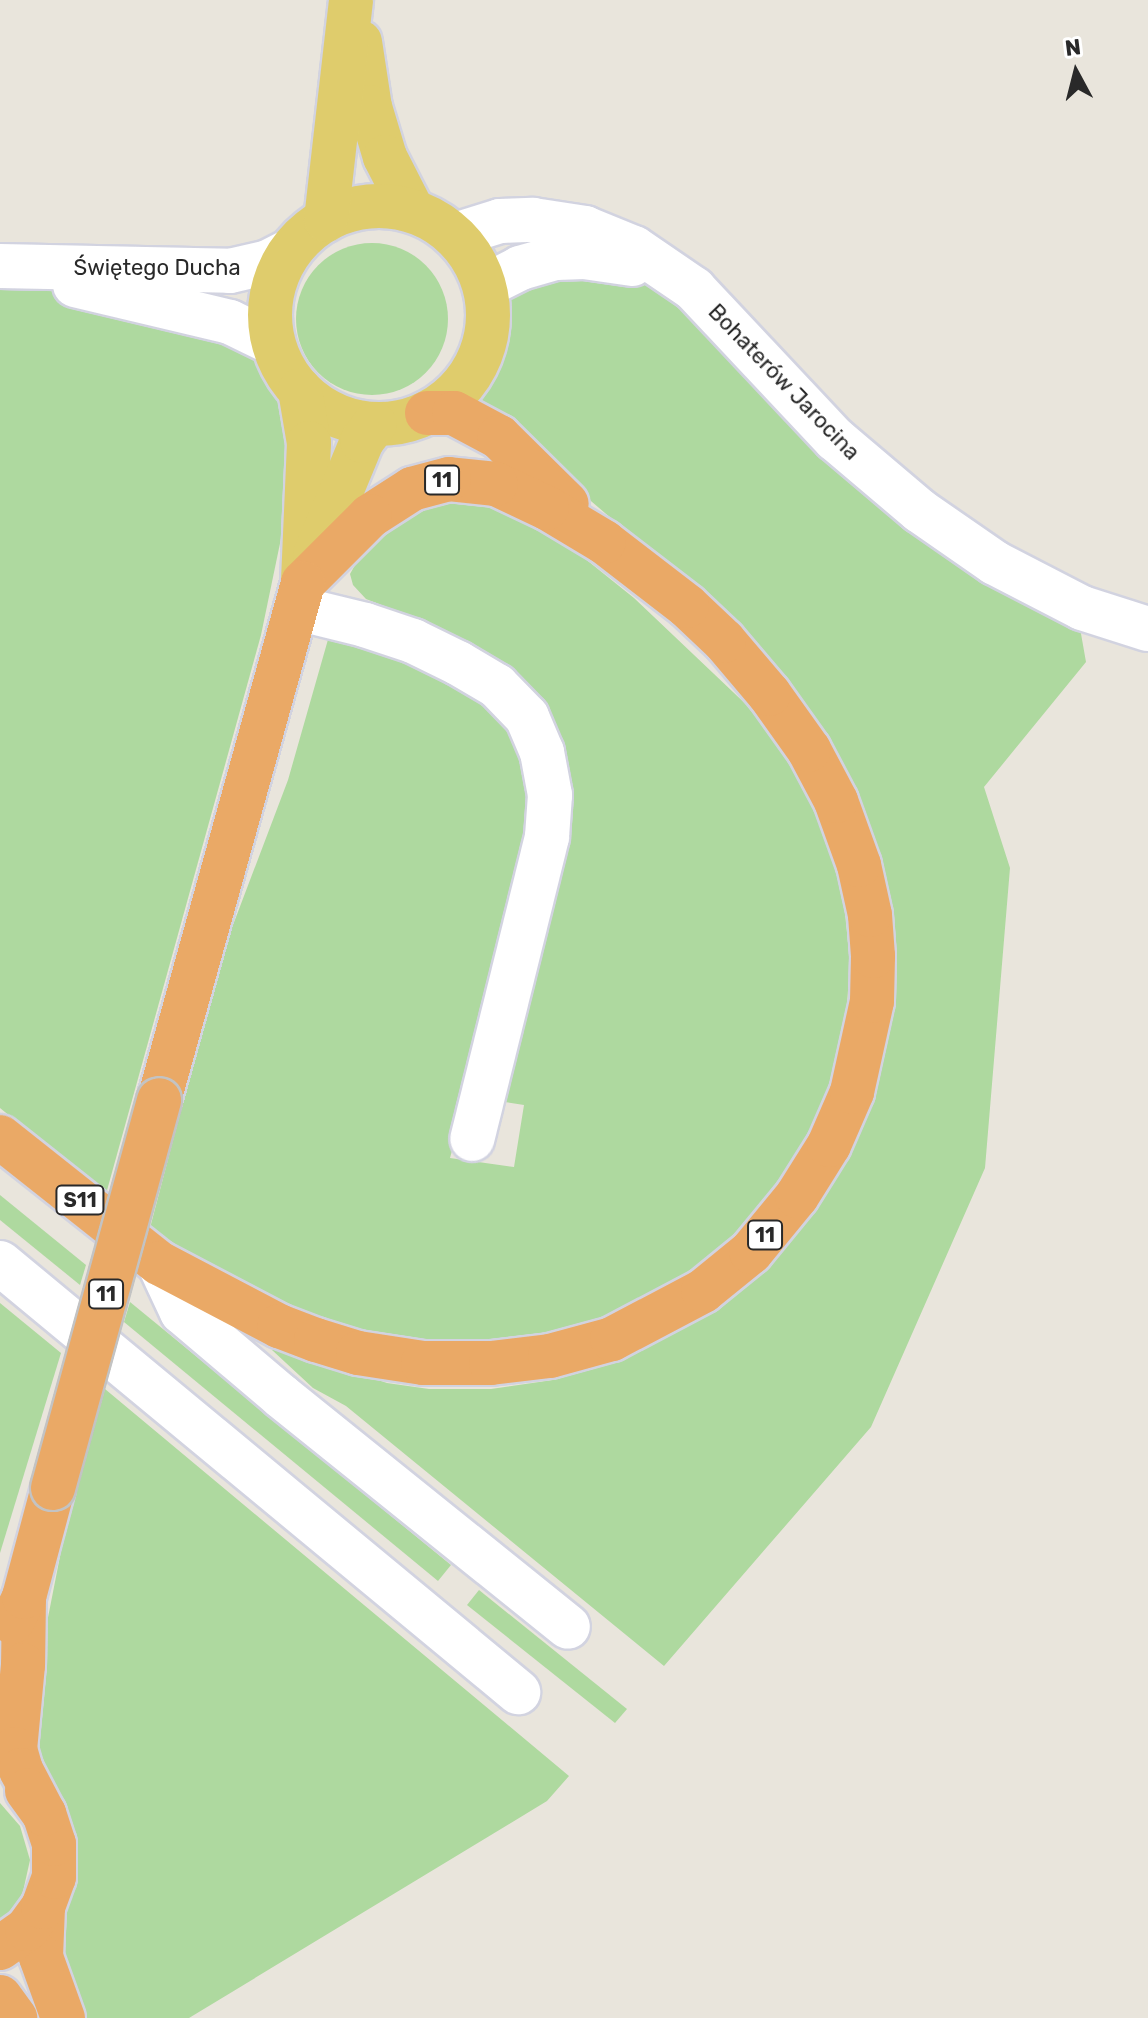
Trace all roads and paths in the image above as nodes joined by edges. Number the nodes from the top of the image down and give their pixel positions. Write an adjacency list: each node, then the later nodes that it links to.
1 (352, 0): 2 (main road); 3 (main road)
2 (412, 210): 3 (main road); 4 (main road)
3 (326, 220): 5 (main road)
4 (455, 235): 7 (street, Bohaterów Jarocina); 8 (main road)
5 (291, 250): 6 (street, Świętego Ducha); 9 (main road)
6 (10, 267): 9 (street, Świętego Ducha)
7 (671, 270): 8 (street); 15 (street, Bohaterów Jarocina)
8 (485, 286): 11 (main road)
9 (273, 343): 10 (main road)
10 (300, 390): 12 (main road); 14 (main road)
11 (427, 413): 12 (main road); 13 (highway, 11)
12 (375, 424): 14 (main road)
13 (604, 542): 14 (highway, 11); 19 (highway, 11)
14 (300, 596): 17 (street); 20 (highway, 11, bridge)
15 (1148, 629)
16 (0, 1137): 19 (highway, S11)
17 (472, 1139)
18 (0, 1263): 23 (street)
19 (159, 1263): 21 (street, S11)
20 (24, 1597): 22 (highway, 11); 25 (highway, 11)
21 (568, 1627)
22 (0, 1650)
23 (518, 1692)
24 (0, 1771): 25 (highway, 11)
25 (44, 1814): 26 (highway, 11)
26 (43, 1907): 27 (highway, 11); 30 (highway, 11)
27 (0, 1948)
28 (0, 1997): 29 (highway)
29 (15, 2018)
30 (63, 2018)

